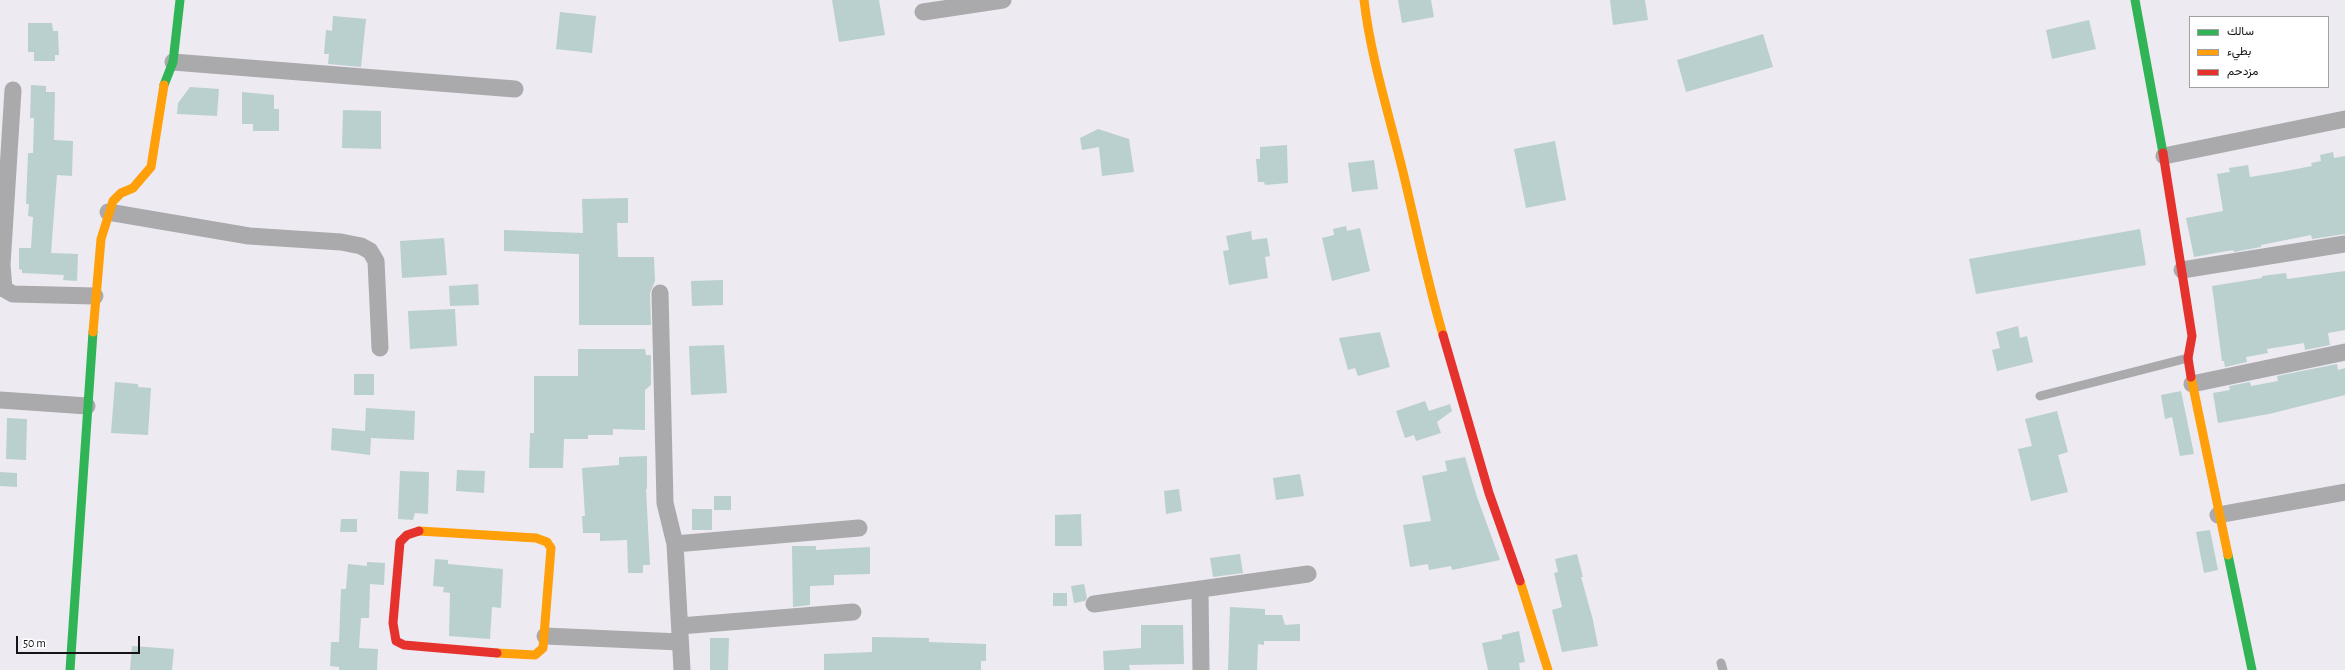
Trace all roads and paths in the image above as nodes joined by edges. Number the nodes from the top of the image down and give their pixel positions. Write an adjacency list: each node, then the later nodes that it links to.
1 (180, 0): 6 (street)
2 (1003, 0): 5 (street)
3 (1364, 0): 36 (street)
4 (2135, 0): 10 (street)
5 (923, 12)
6 (173, 62): 7 (street); 11 (street)
7 (515, 89)
8 (13, 90): 15 (street)
9 (2345, 118): 10 (street)
10 (2164, 156): 13 (street)
11 (108, 212): 15 (street); 16 (street)
12 (2345, 244): 13 (street)
13 (2182, 270): 18 (street)
14 (660, 293): 26 (street)
15 (96, 296): 22 (street)
16 (380, 348)
17 (2345, 352): 19 (street)
18 (2188, 358): 19 (street); 20 (lane)
19 (2192, 384): 24 (street)
20 (2040, 396)
21 (0, 400): 22 (street)
22 (87, 406): 33 (street)
23 (2345, 492): 24 (street)
24 (2218, 515): 37 (street)
25 (859, 528): 26 (street)
26 (675, 544): 31 (street)
27 (1308, 574): 28 (street)
28 (1200, 590): 29 (street); 35 (street)
29 (1094, 604)
30 (853, 612): 31 (street)
31 (680, 634): 32 (street); 34 (street)
32 (545, 636): 32 (street)
33 (70, 670)
34 (682, 670)
35 (1201, 670)
36 (1548, 670)
37 (2252, 670)

